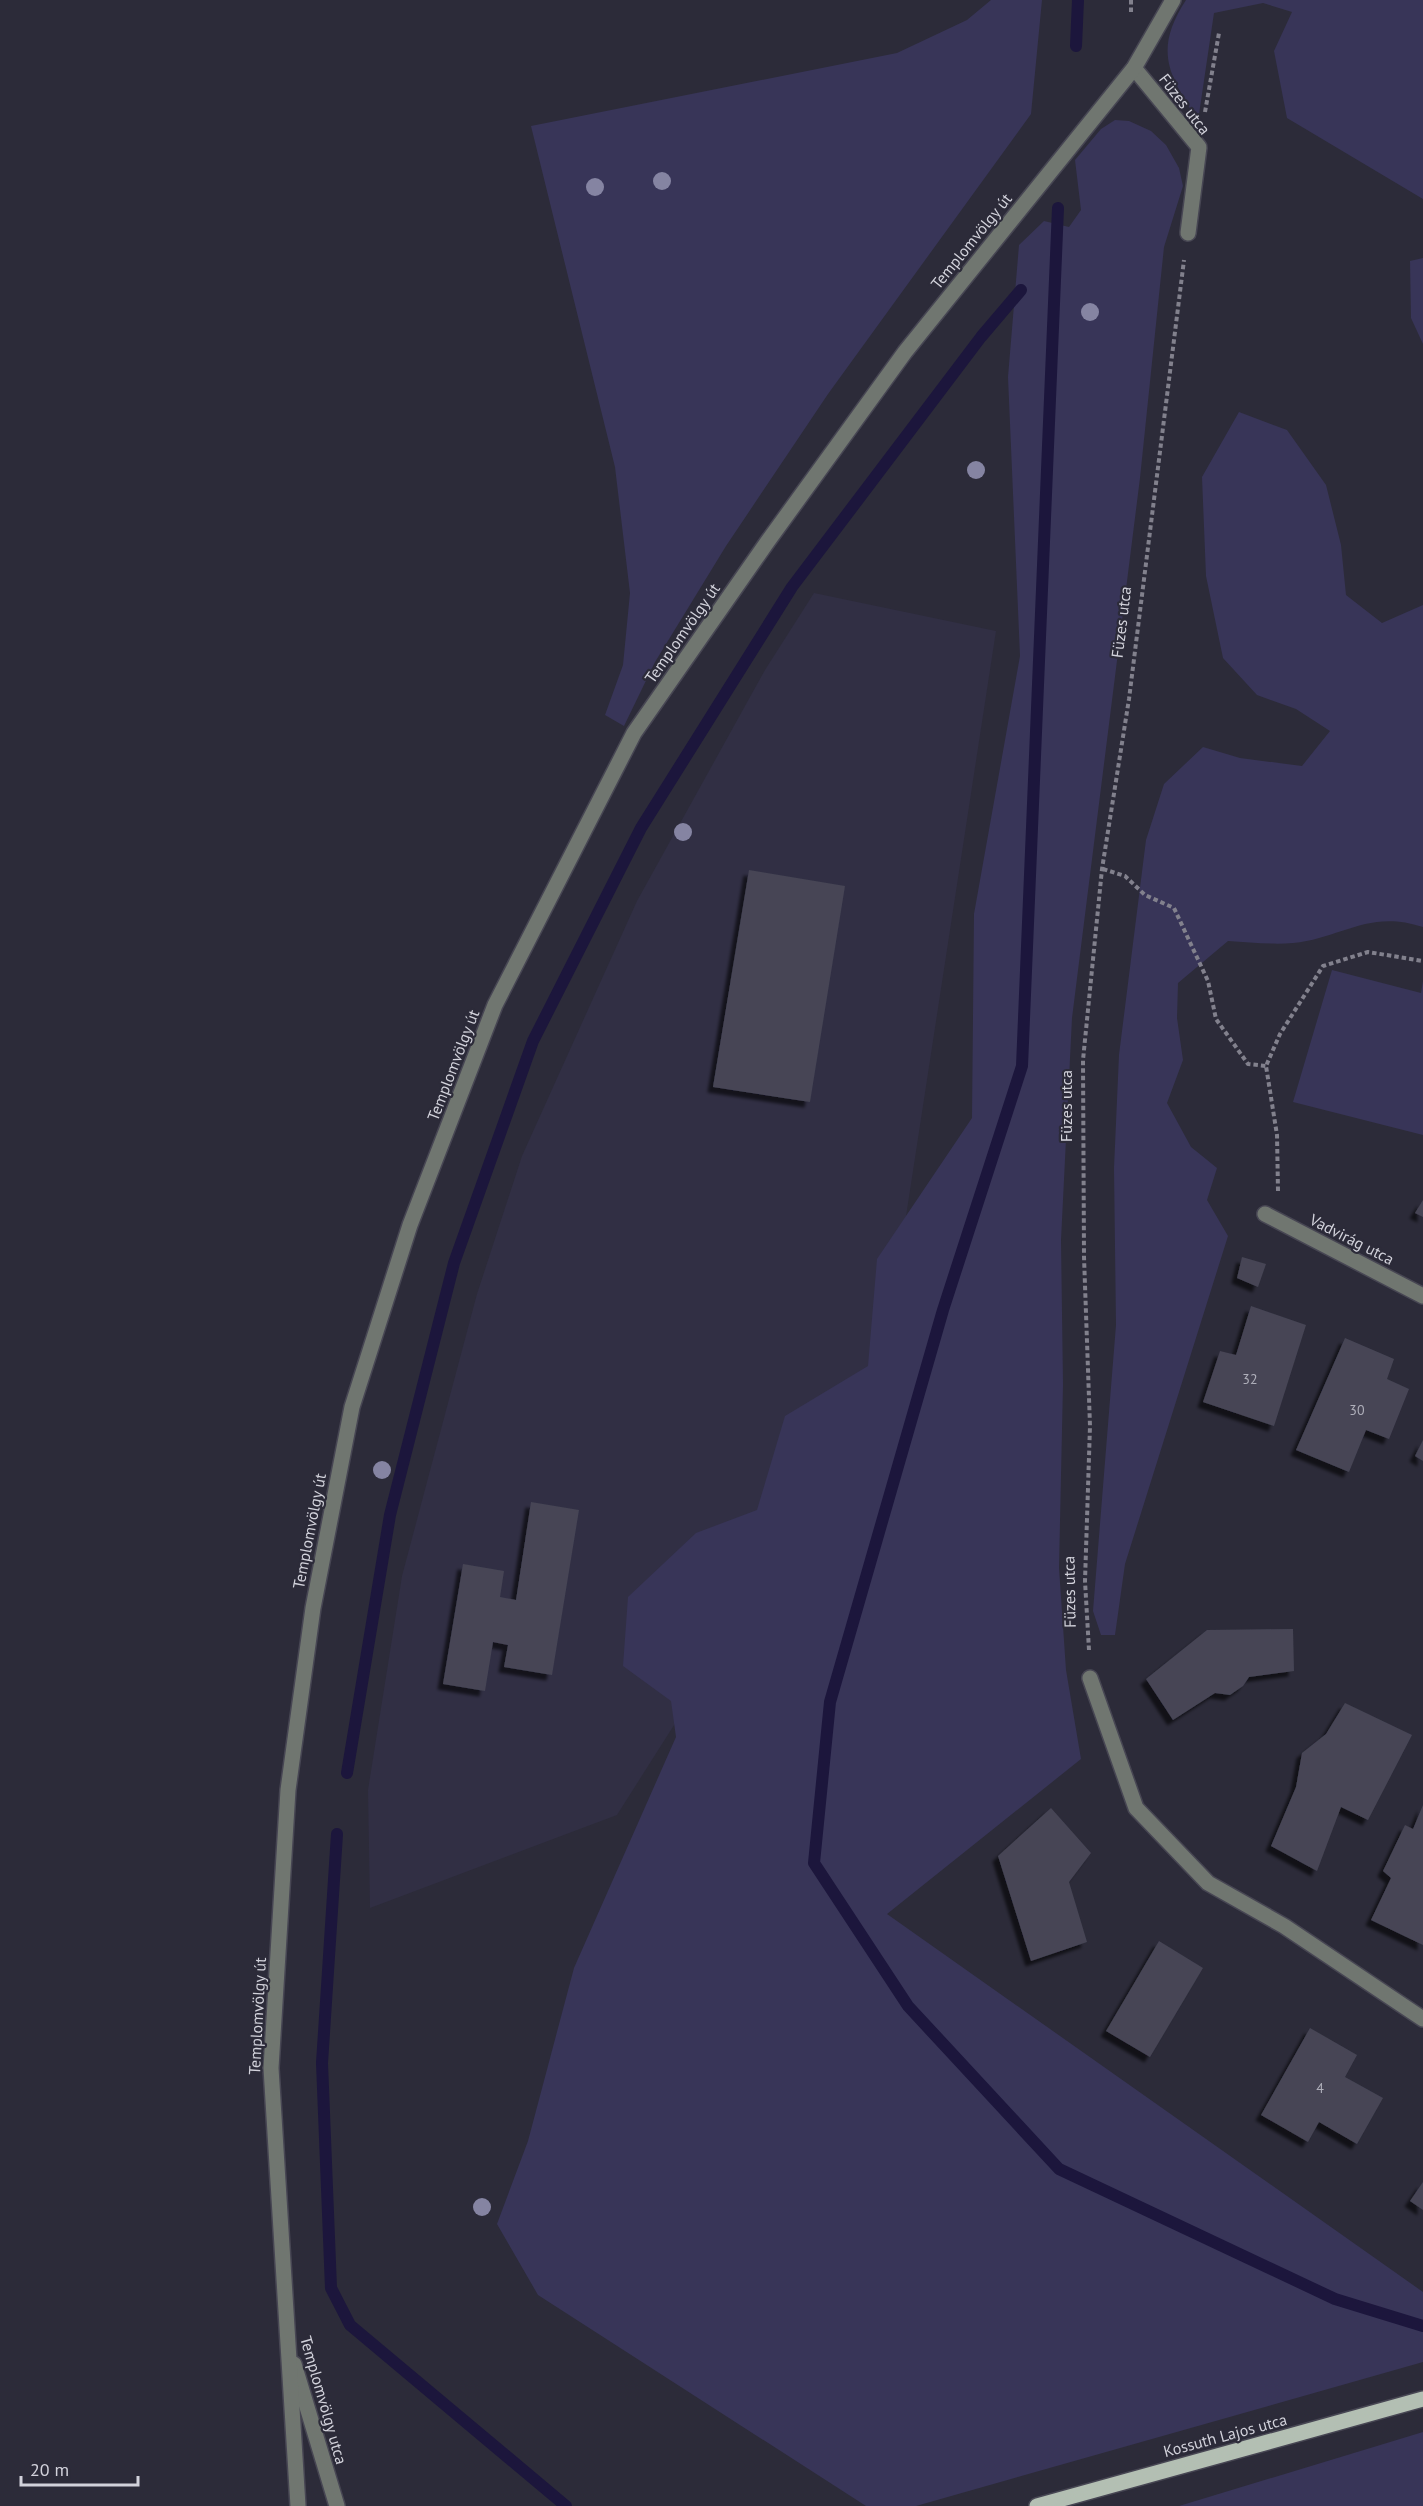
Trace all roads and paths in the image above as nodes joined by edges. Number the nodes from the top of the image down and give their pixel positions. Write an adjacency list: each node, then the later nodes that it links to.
1 (1173, 0): 3 (street, Templomvölgy út)
2 (1219, 33): 4 (path)
3 (1134, 68): 4 (street, Füzes utca); 14 (street, Templomvölgy út)
4 (1198, 147): 5 (street, Füzes utca)
5 (1188, 233): 6 (path, Füzes utca)
6 (1102, 869): 8 (path); 12 (path, Füzes utca)
7 (1423, 961): 8 (path)
8 (1266, 1066): 10 (path)
9 (1265, 1214): 10 (street, Vadvirág utca)
10 (1279, 1221): 11 (street, Vadvirág utca)
11 (1423, 1296)
12 (1090, 1678): 13 (street)
13 (1423, 2019)
14 (285, 2332): 16 (street, Templomvölgy utca); 17 (street, Templomvölgy utca)
15 (1423, 2399): 18 (main road, Kossuth Lajos utca)
16 (298, 2506)
17 (337, 2506)
18 (1036, 2506)

